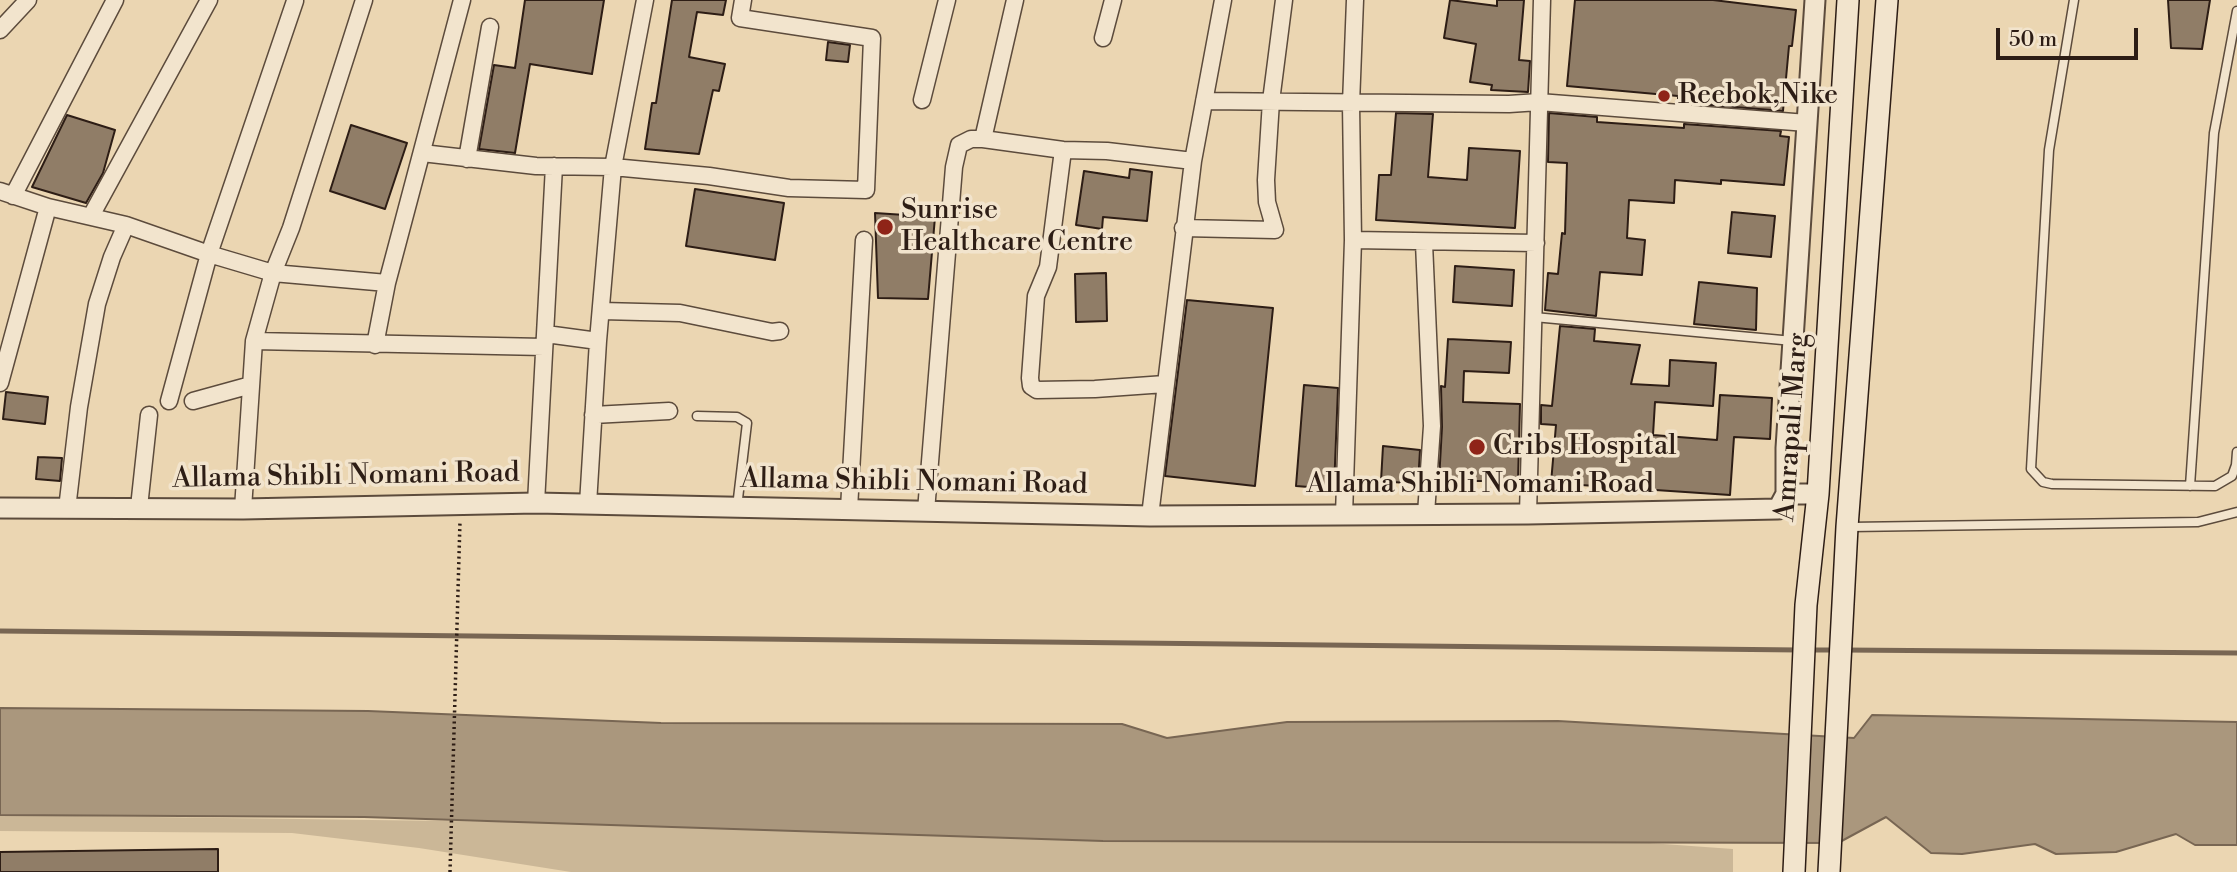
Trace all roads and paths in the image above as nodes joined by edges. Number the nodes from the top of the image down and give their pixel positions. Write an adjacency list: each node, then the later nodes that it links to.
1 (28, 0): 22 (street)
2 (115, 0): 37 (street)
3 (209, 0): 39 (street)
4 (363, 0): 47 (street)
5 (462, 0): 32 (street)
6 (645, 0): 36 (street)
7 (743, 0): 36 (street)
8 (947, 0): 24 (street)
9 (1014, 0): 30 (street)
10 (1113, 0): 23 (street)
11 (1223, 0): 25 (street)
12 (1284, 0): 26 (street)
13 (1355, 0): 28 (street)
14 (1542, 0): 27 (street)
15 (1815, 0): 29 (street)
16 (1849, 0): 69 (main road, Amrapali Marg)
17 (1887, 0): 85 (main road)
18 (2074, 0): 67 (lane)
19 (295, 1): 46 (street)
20 (2237, 11): 67 (lane)
21 (490, 27): 33 (street)
22 (0, 30)
23 (1103, 38)
24 (922, 100)
25 (1204, 101): 26 (street); 34 (street)
26 (1270, 101): 28 (street); 41 (street)
27 (1539, 102): 28 (street); 29 (street); 45 (street)
28 (1350, 104): 43 (street)
29 (1807, 123): 55 (street)
30 (983, 139): 31 (street); 79 (street)
31 (1063, 150): 34 (street); 58 (street)
32 (422, 153): 33 (street); 48 (street)
33 (467, 159): 35 (street)
34 (1193, 161): 41 (street)
35 (554, 166): 36 (street); 53 (street)
36 (613, 167): 49 (street)
37 (7, 193): 38 (street)
38 (48, 207): 39 (street); 57 (street)
39 (91, 216): 40 (street)
40 (127, 225): 46 (street); 76 (street)
41 (1183, 228): 58 (street)
42 (864, 240): 78 (street)
43 (1353, 240): 44 (street); 81 (street)
44 (1424, 243): 45 (street); 82 (street)
45 (1536, 243): 50 (street)
46 (209, 254): 47 (street); 60 (street)
47 (273, 273): 48 (street); 52 (street)
48 (387, 283): 56 (street)
49 (602, 311): 51 (street); 54 (street)
50 (1534, 317): 55 (lane); 83 (street)
51 (780, 331)
52 (254, 341): 56 (street); 59 (street)
53 (545, 341): 54 (street); 56 (street); 70 (street)
54 (598, 341): 64 (street)
55 (1793, 341): 68 (street)
56 (375, 345)
57 (0, 383)
58 (1165, 384): 84 (street)
59 (251, 385): 61 (street); 77 (street)
60 (169, 401)
61 (193, 401)
62 (669, 411): 64 (street)
63 (149, 415): 73 (street)
64 (593, 415): 71 (street)
65 (697, 416): 74 (lane)
66 (2237, 452): 67 (lane)
67 (2190, 486)
68 (1786, 494): 69 (street); 83 (street, Allama Shibli Nomani Road)
69 (1818, 494): 87 (main road, Amrapali Marg)
70 (536, 503): 71 (street, Allama Shibli Nomani Road); 72 (street, Allama Shibli Nomani Road)
71 (588, 504): 74 (street, Allama Shibli Nomani Road)
72 (460, 505): 77 (street, Allama Shibli Nomani Road); 88 (path)
73 (139, 507): 76 (street, Allama Shibli Nomani Road); 77 (street, Allama Shibli Nomani Road)
74 (737, 507): 78 (street, Allama Shibli Nomani Road)
75 (0, 508): 76 (street, Allama Shibli Nomani Road)
76 (67, 509)
77 (243, 509)
78 (849, 509): 79 (street, Allama Shibli Nomani Road)
79 (926, 511): 84 (street, Allama Shibli Nomani Road)
80 (2237, 512): 85 (lane)
81 (1343, 514): 82 (street, Allama Shibli Nomani Road); 84 (street, Allama Shibli Nomani Road)
82 (1426, 514): 83 (street, Allama Shibli Nomani Road)
83 (1528, 514)
84 (1150, 516)
85 (1847, 527): 86 (main road)
86 (1829, 863)
87 (1795, 865)
88 (450, 872)

